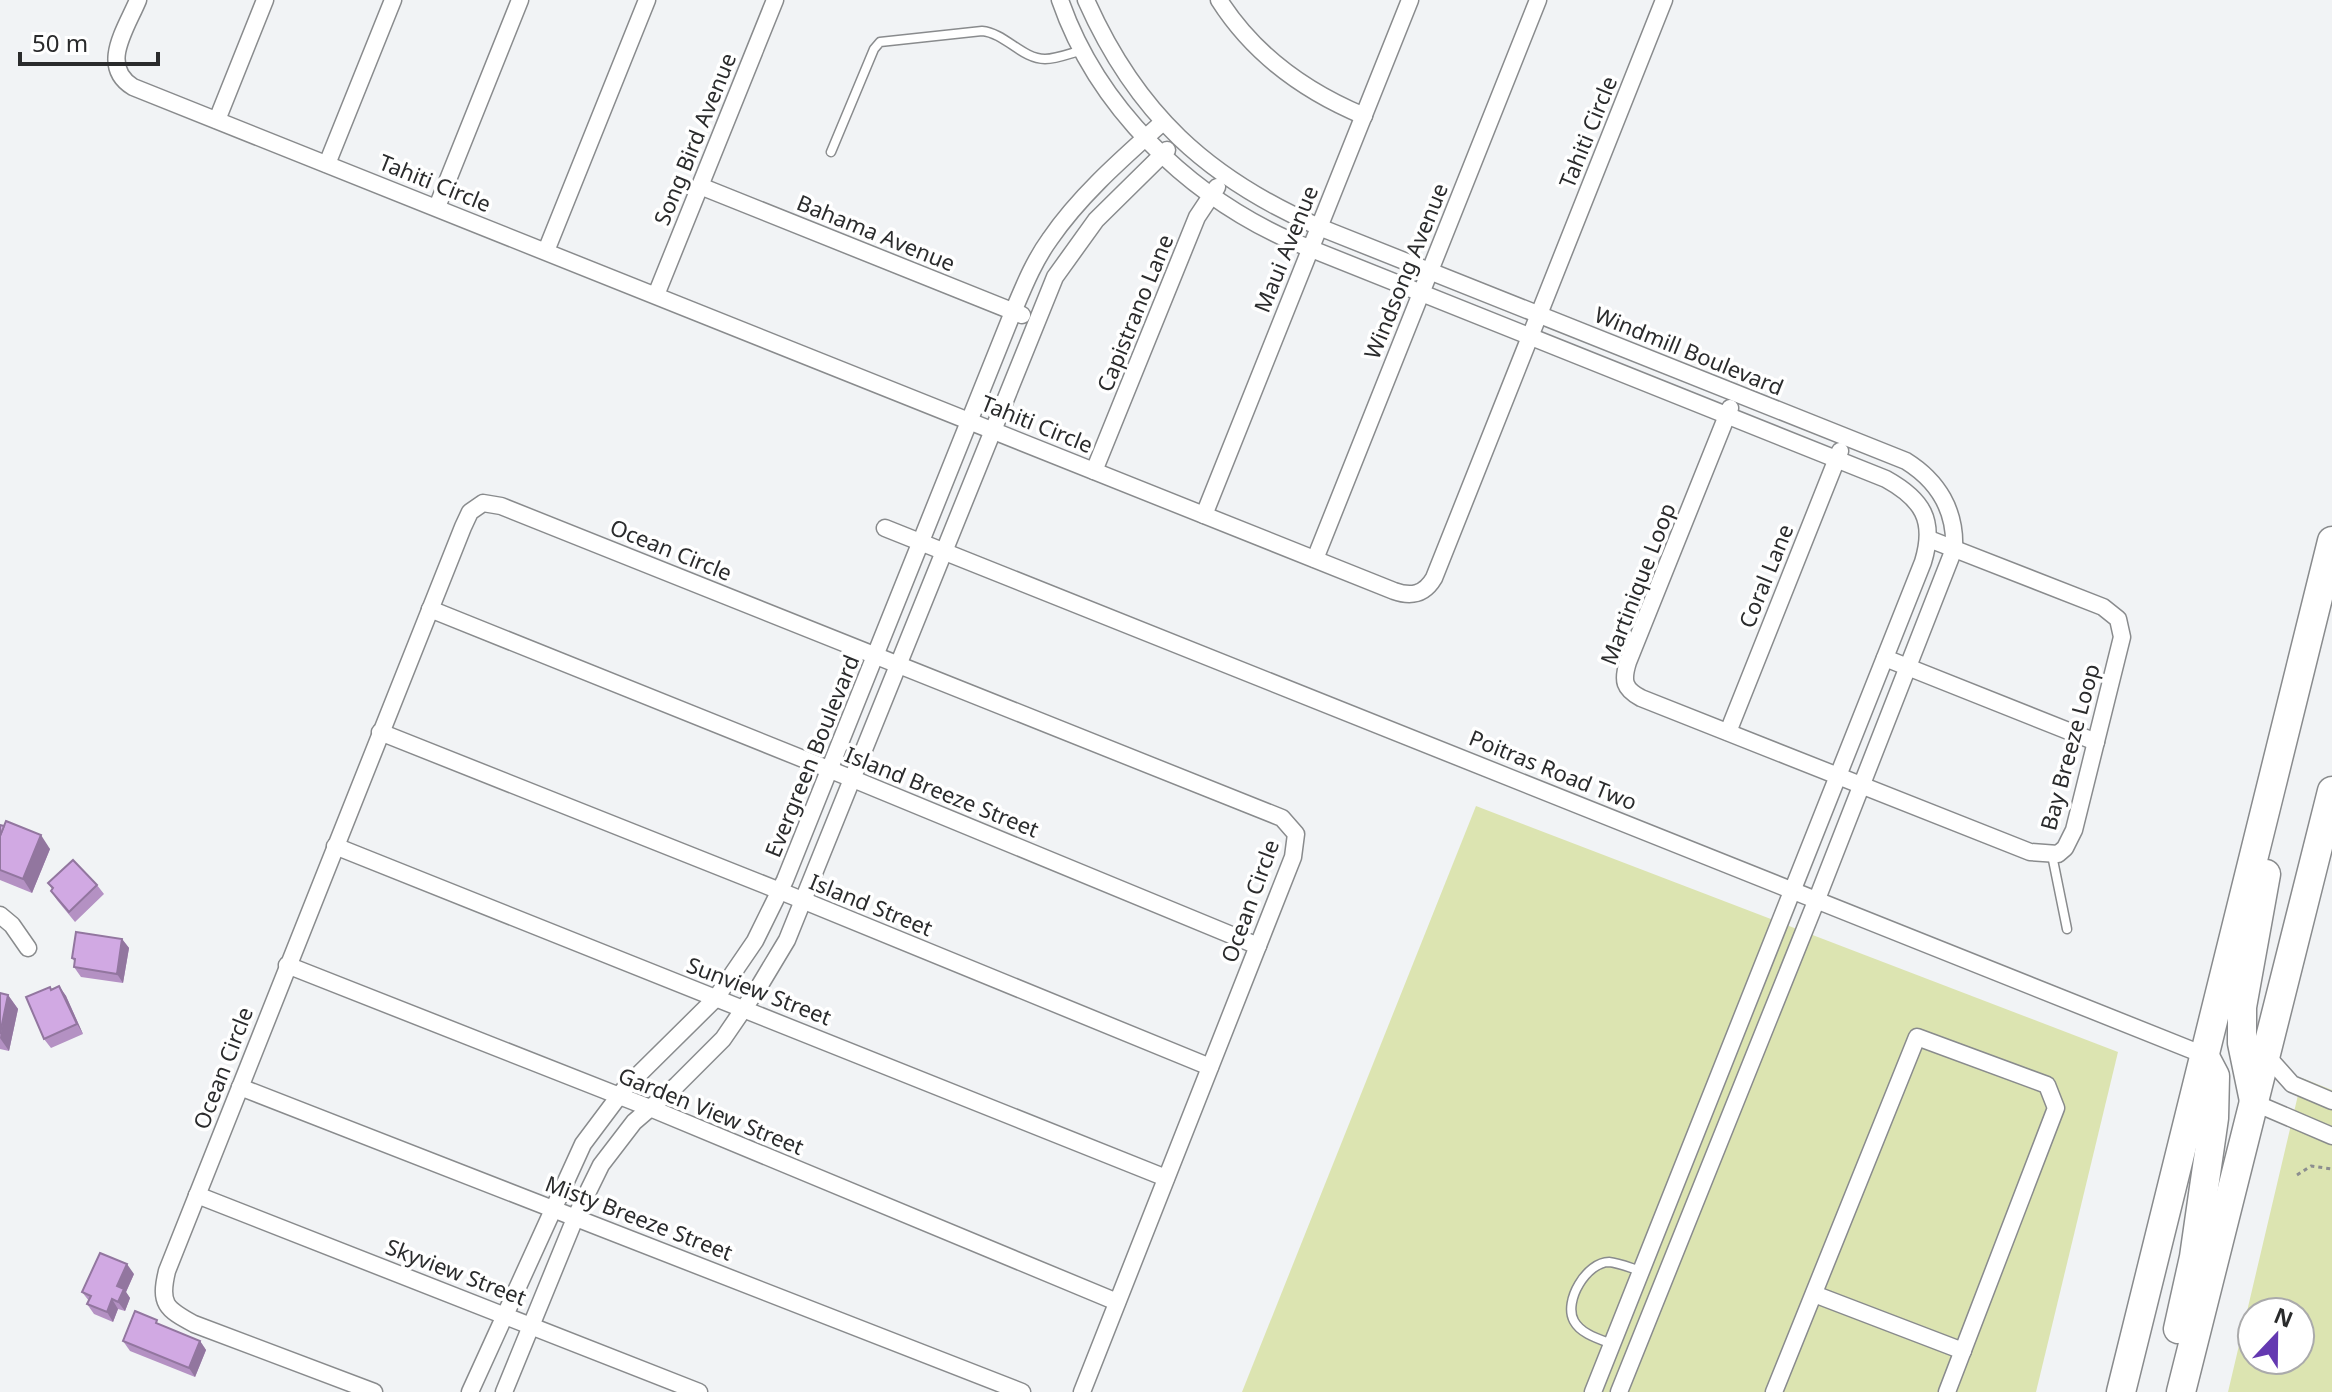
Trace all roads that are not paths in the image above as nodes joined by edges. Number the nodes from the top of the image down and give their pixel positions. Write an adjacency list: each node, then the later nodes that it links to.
1 (138, 0): 15 (street, Tahiti Circle)
2 (265, 0): 15 (street)
3 (393, 0): 21 (street)
4 (520, 0): 25 (street)
5 (647, 0): 28 (street)
6 (775, 0): 23 (street, Song Bird Avenue)
7 (1060, 0): 13 (street, Windmill Boulevard)
8 (1086, 0): 16 (street, Windmill Boulevard)
9 (1219, 0): 14 (street)
10 (1410, 0): 14 (street, Maui Avenue)
11 (1538, 0): 29 (street, Windsong Avenue)
12 (1664, 0): 33 (street, Tahiti Circle)
13 (1083, 50): 17 (street, Windmill Boulevard); 19 (lane)
14 (1364, 116): 26 (street, Maui Avenue)
15 (217, 120): 21 (street, Tahiti Circle)
16 (1163, 122): 17 (street, Evergreen Boulevard); 18 (street, Windmill Boulevard)
17 (1146, 138): 20 (street, Windmill Boulevard); 32 (street, Evergreen Boulevard)
18 (1179, 139): 20 (street, Evergreen Boulevard); 22 (street, Windmill Boulevard)
19 (831, 152)
20 (1161, 155): 24 (street, Windmill Boulevard); 34 (street, Evergreen Boulevard)
21 (327, 164): 25 (street, Tahiti Circle)
22 (1225, 177): 24 (street, Capistrano Lane); 26 (street, Windmill Boulevard)
23 (700, 186): 31 (street, Song Bird Avenue); 32 (street, Bahama Avenue)
24 (1211, 195): 27 (street, Windmill Boulevard); 42 (street, Capistrano Lane)
25 (437, 207): 28 (street, Tahiti Circle)
26 (1319, 227): 27 (street, Maui Avenue); 29 (street, Windmill Boulevard)
27 (1310, 248): 30 (street, Windmill Boulevard); 43 (street, Maui Avenue)
28 (546, 251): 31 (street, Tahiti Circle)
29 (1429, 271): 30 (street, Windsong Avenue); 33 (street, Windmill Boulevard)
30 (1421, 293): 35 (street, Windmill Boulevard); 50 (street, Windsong Avenue)
31 (656, 295): 38 (street, Tahiti Circle)
32 (1013, 312): 34 (street, Bahama Avenue); 38 (street, Evergreen Boulevard)
33 (1539, 315): 35 (street, Tahiti Circle); 36 (street, Windmill Boulevard)
34 (1036, 321): 39 (street, Evergreen Boulevard)
35 (1530, 336): 37 (street, Windmill Boulevard); 50 (street, Tahiti Circle)
36 (1735, 393): 37 (street, Martinique Loop); 40 (street, Windmill Boulevard)
37 (1727, 415): 41 (street, Windmill Boulevard); 58 (street, Martinique Loop)
38 (969, 421): 39 (street, Tahiti Circle); 47 (street, Evergreen Boulevard)
39 (991, 430): 42 (street, Tahiti Circle); 49 (street, Evergreen Boulevard)
40 (1845, 437): 41 (street, Coral Lane); 48 (street, Windmill Boulevard)
41 (1837, 459): 45 (street, Windmill Boulevard); 58 (street, Coral Lane)
42 (1094, 471): 43 (street, Tahiti Circle)
43 (1204, 515): 50 (street, Tahiti Circle)
44 (885, 528): 47 (street, Poitras Road Two)
45 (1929, 539): 48 (street); 53 (street)
46 (2332, 541): 54 (highway)
47 (921, 542): 49 (street, Poitras Road Two); 52 (street, Evergreen Boulevard)
48 (1954, 549): 56 (street, Windmill Boulevard); 59 (street, Bay Breeze Loop)
49 (944, 551): 55 (street, Evergreen Boulevard); 67 (street, Poitras Road Two)
50 (1315, 559)
51 (430, 609): 52 (street, Ocean Circle); 57 (street, Ocean Circle); 60 (street, Island Breeze Street)
52 (876, 655): 55 (street, Ocean Circle); 60 (street, Evergreen Boulevard)
53 (1885, 658): 56 (street); 61 (street)
54 (2303, 658): 78 (highway); 84 (highway)
55 (899, 666): 62 (street, Evergreen Boulevard); 73 (street, Ocean Circle)
56 (1908, 667): 59 (street); 63 (street, Windmill Boulevard)
57 (380, 732): 65 (street, Ocean Circle); 68 (street, Island Street)
58 (1728, 732): 61 (street, Bay Breeze Loop)
59 (2096, 742): 66 (street, Bay Breeze Loop)
60 (830, 770): 62 (street, Island Breeze Street); 68 (street, Evergreen Boulevard)
61 (1839, 776): 63 (street, Bay Breeze Loop); 67 (street)
62 (853, 779): 70 (street, Evergreen Boulevard); 73 (street, Island Breeze Street)
63 (1862, 785): 66 (street, Bay Breeze Loop); 69 (street, Windmill Boulevard)
64 (2332, 791): 79 (highway)
65 (335, 846): 75 (street, Ocean Circle); 76 (street, Sunview Street)
66 (2052, 855): 72 (lane)
67 (1793, 890): 69 (street, Poitras Road Two); 91 (street)
68 (780, 891): 70 (street, Island Street); 76 (street, Evergreen Boulevard)
69 (1817, 899): 78 (street, Poitras Road Two); 95 (street, Windmill Boulevard)
70 (803, 901): 77 (street, Evergreen Boulevard); 80 (street, Island Street)
71 (0, 915): 74 (street)
72 (2067, 929)
73 (1258, 946): 80 (street, Ocean Circle)
74 (28, 948)
75 (287, 965): 81 (street, Ocean Circle); 82 (street, Garden View Street)
76 (716, 998): 77 (street, Sunview Street); 82 (street, Evergreen Boulevard)
77 (745, 1008): 85 (street, Evergreen Boulevard); 87 (street, Sunview Street)
78 (2204, 1055): 110 (highway); 111 (highway)
79 (2267, 1056): 83 (street); 84 (highway)
80 (1210, 1067): 87 (street, Ocean Circle)
81 (240, 1087): 88 (street, Ocean Circle); 89 (street, Misty Breeze Street)
82 (619, 1097): 85 (street, Garden View Street); 89 (street, Evergreen Boulevard)
83 (2332, 1101)
84 (2255, 1103): 86 (street); 112 (highway)
85 (650, 1108): 90 (street, Evergreen Boulevard); 94 (street, Garden View Street)
86 (2332, 1136)
87 (1166, 1178): 94 (street, Ocean Circle)
88 (197, 1195): 96 (street, Skyview Street); 100 (street, Ocean Circle)
89 (552, 1208): 90 (street, Misty Breeze Street); 96 (street, Evergreen Boulevard)
90 (576, 1216): 97 (street, Evergreen Boulevard); 104 (street, Misty Breeze Street)
91 (1641, 1271): 93 (street); 98 (lane)
92 (1814, 1294): 99 (street); 99 (street); 108 (street)
93 (1630, 1298): 95 (street); 98 (street)
94 (1117, 1302): 105 (street, Ocean Circle)
95 (1654, 1307): 107 (street, Windmill Boulevard)
96 (505, 1314): 97 (street, Skyview Street); 101 (street, Evergreen Boulevard)
97 (531, 1325): 102 (street, Evergreen Boulevard); 103 (street, Skyview Street)
98 (1612, 1344): 106 (street)
99 (1963, 1351): 109 (street)
100 (374, 1392)
101 (470, 1392)
102 (504, 1392)
103 (699, 1392)
104 (1022, 1392)
105 (1082, 1392)
106 (1593, 1392)
107 (1619, 1392)
108 (1774, 1392)
109 (1947, 1392)
110 (2121, 1392)
111 (2162, 1392)
112 (2181, 1392)

